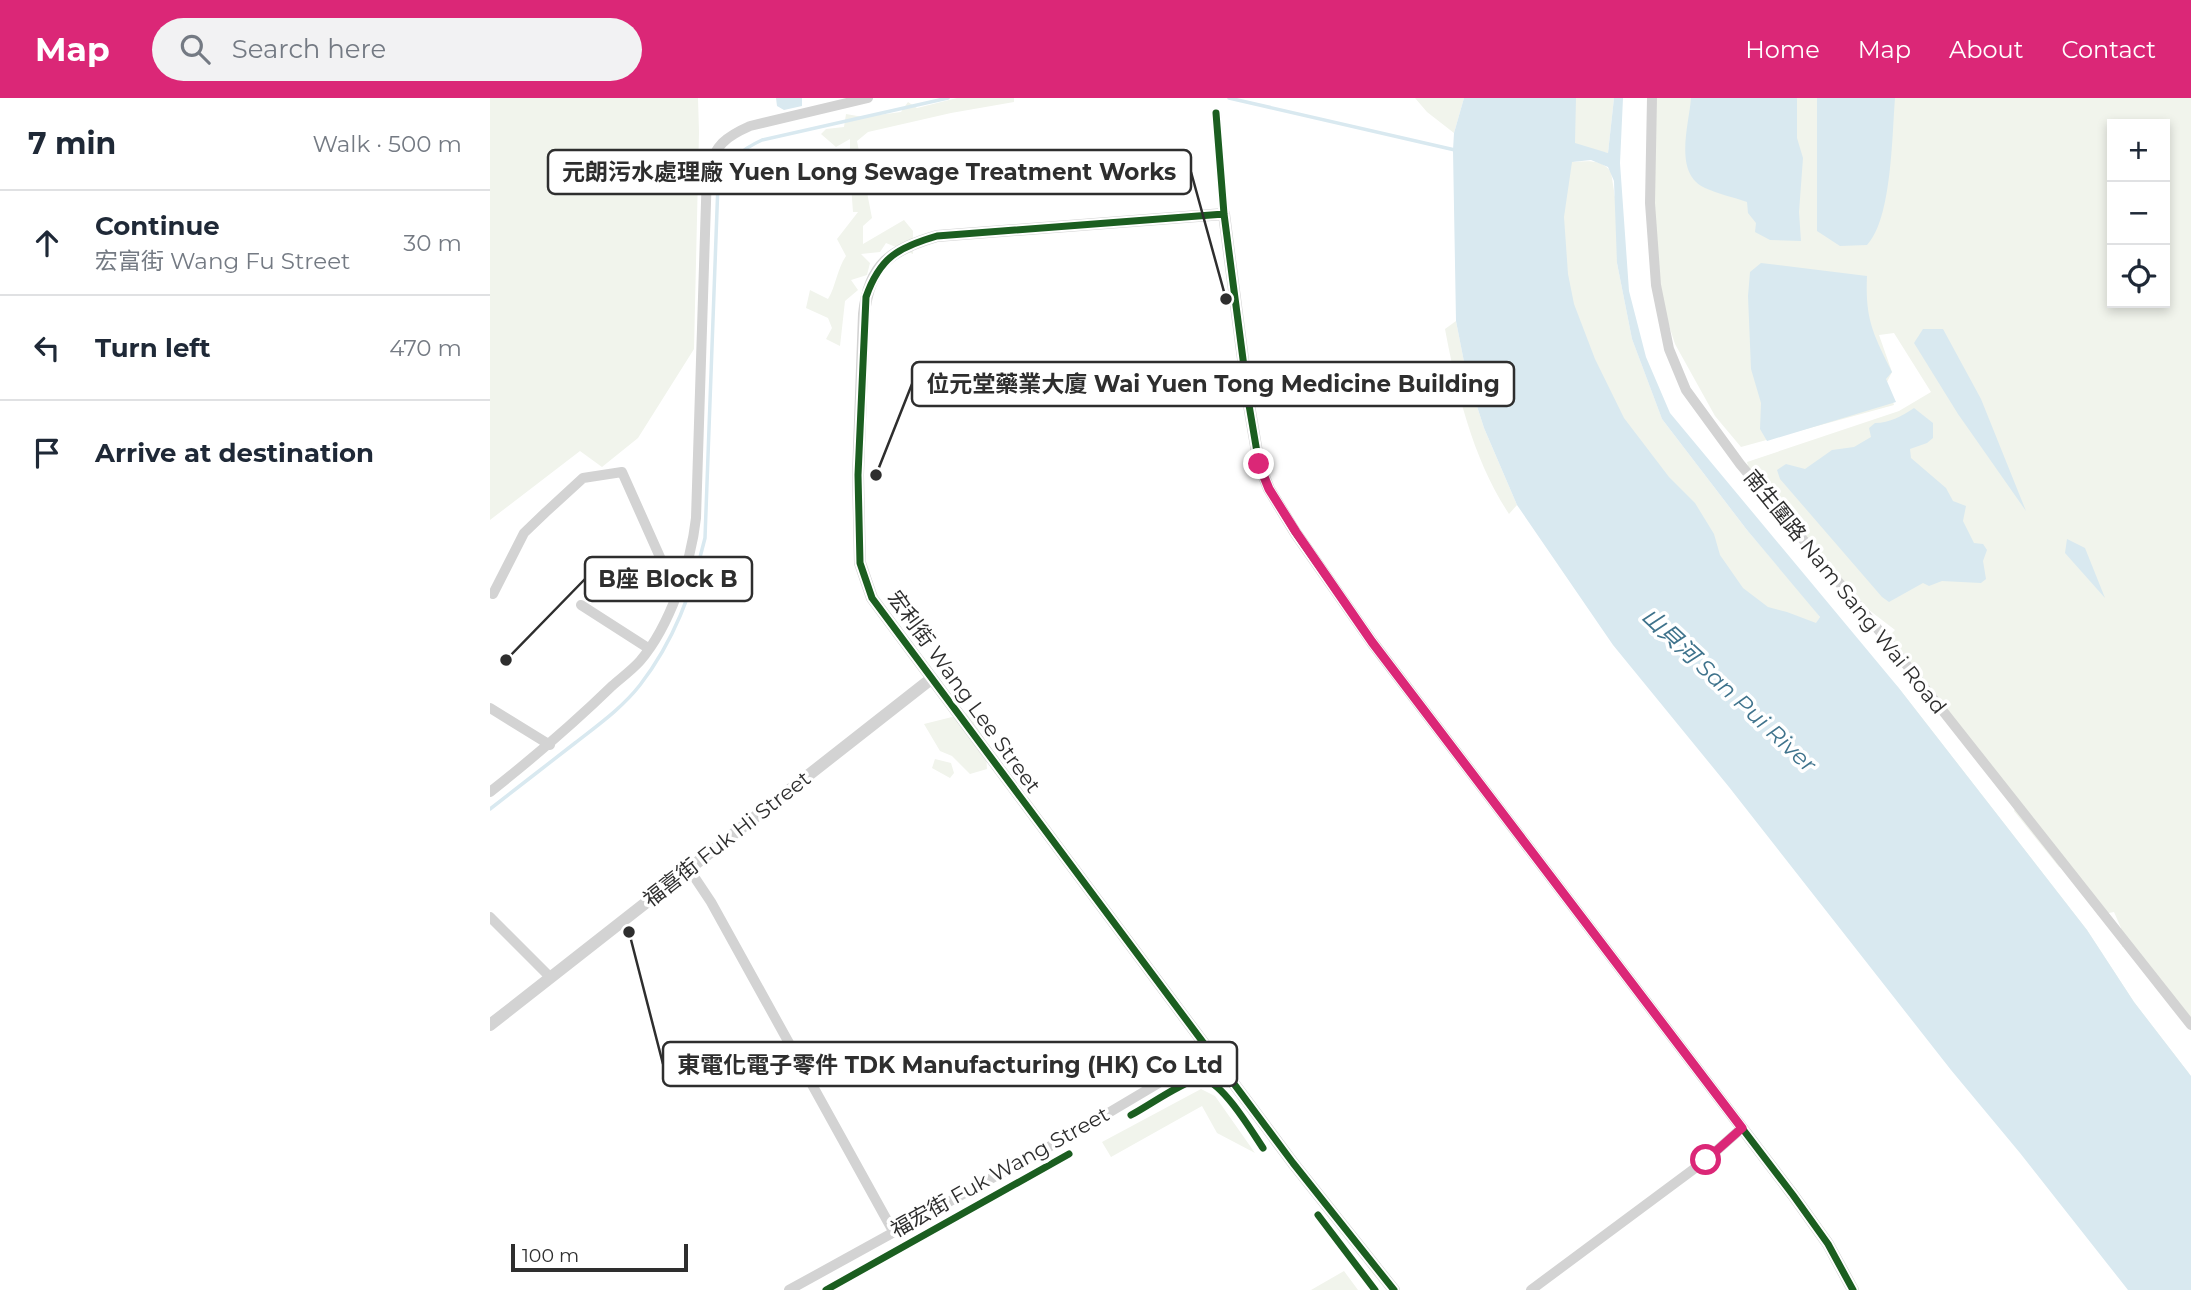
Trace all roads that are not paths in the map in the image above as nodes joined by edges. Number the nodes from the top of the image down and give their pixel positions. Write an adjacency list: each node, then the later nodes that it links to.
1 (868, 98): 5 (street)
2 (1652, 98): 17 (street, 南生圍路 Nam Sang Wai Road)
3 (1216, 113): 4 (street)
4 (1224, 214): 9 (street, 宏利街 Wang Lee Street); 19 (street)
5 (676, 593): 6 (street); 8 (street)
6 (493, 594)
7 (581, 606): 8 (street)
8 (648, 648): 11 (street)
9 (931, 679): 13 (street, 福喜街 Fuk Hi Street); 18 (street, 宏利街 Wang Lee Street)
10 (490, 708): 11 (street)
11 (550, 745): 12 (street)
12 (490, 792)
13 (689, 869): 15 (street, 福喜街 Fuk Hi Street); 20 (street)
14 (490, 917): 15 (street)
15 (550, 977): 16 (street, 福喜街 Fuk Hi Street)
16 (490, 1025)
17 (2191, 1025)
18 (1211, 1052): 20 (street, 福宏街 Fuk Wang Street); 22 (street, 宏利街 Wang Lee Street)
19 (1742, 1128): 23 (street); 24 (street)
20 (893, 1231): 21 (street, 福宏街 Fuk Wang Street)
21 (789, 1290)
22 (1394, 1290)
23 (1531, 1290)
24 (1853, 1290)

